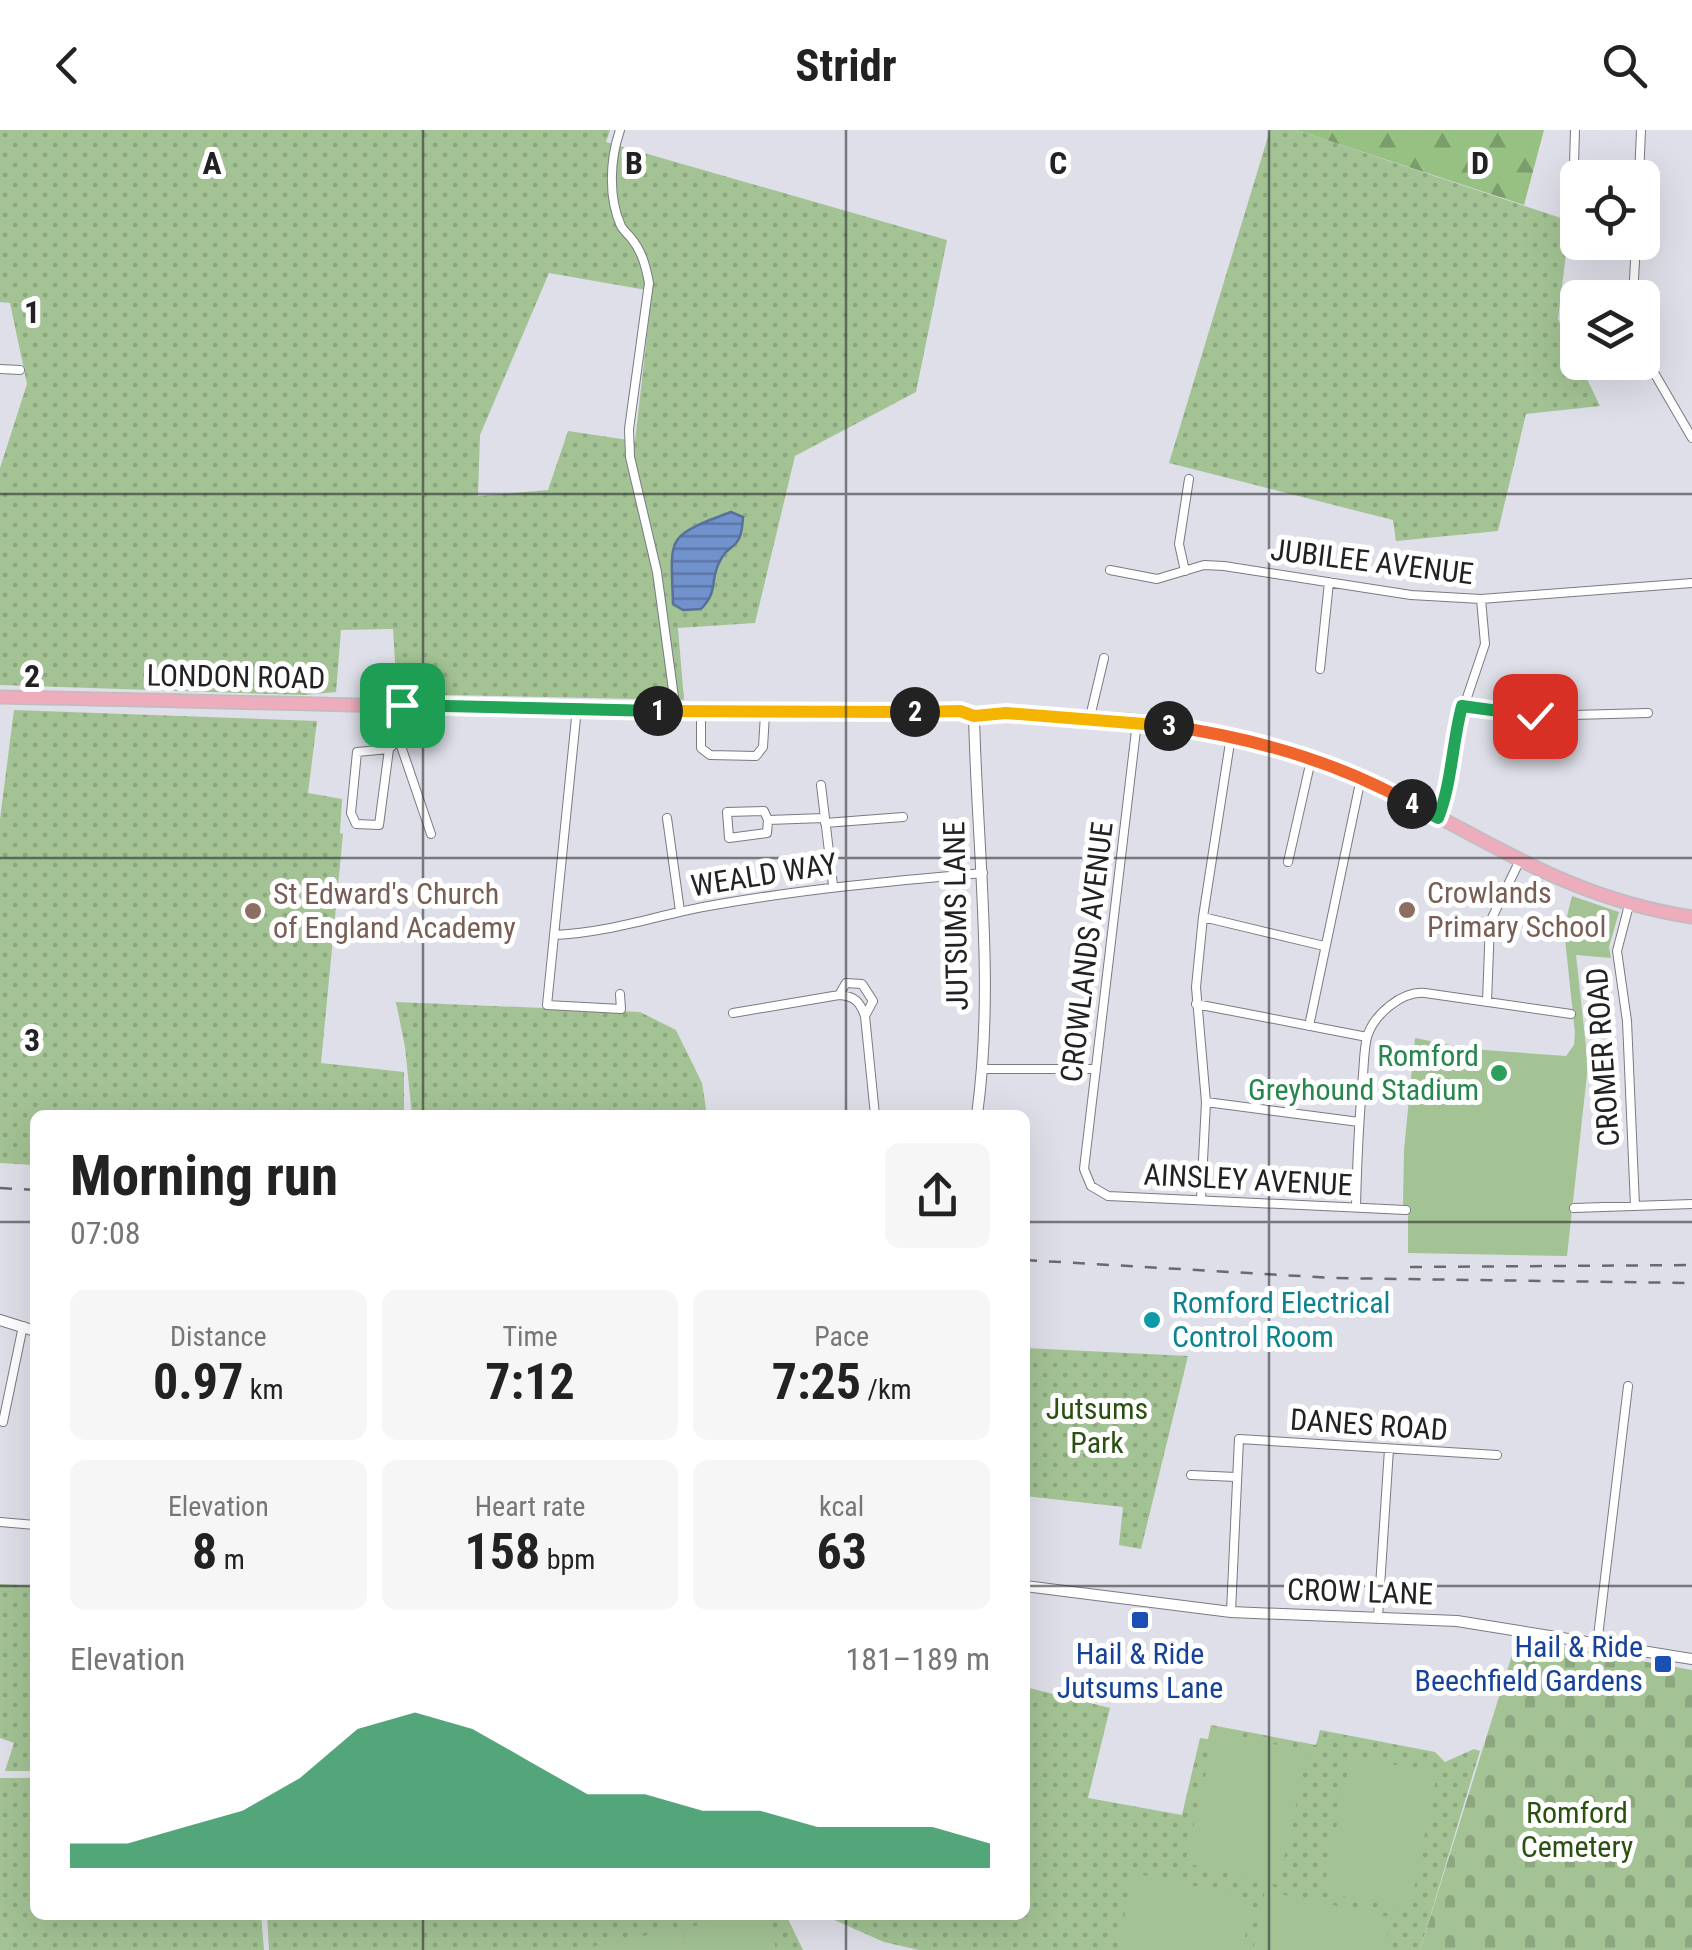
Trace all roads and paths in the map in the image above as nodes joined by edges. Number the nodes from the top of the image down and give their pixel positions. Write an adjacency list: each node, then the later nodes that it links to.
1 (620, 130): 22 (street)
2 (1575, 130): 4 (street)
3 (1641, 130): 5 (street)
4 (1574, 160)
5 (1640, 160)
6 (0, 369): 7 (street)
7 (20, 370)
8 (1659, 380): 9 (street)
9 (1691, 434)
10 (1189, 479): 12 (street)
11 (1110, 570): 12 (street, JUBILEE AVENUE)
12 (1185, 571): 13 (street, JUBILEE AVENUE)
13 (1329, 582): 15 (street, JUBILEE AVENUE); 17 (street)
14 (1692, 583): 15 (street, JUBILEE AVENUE)
15 (1481, 599): 20 (street)
16 (1104, 658): 27 (street)
17 (1320, 669)
18 (0, 697): 19 (main road, LONDON ROAD)
19 (402, 705): 21 (main road, LONDON ROAD); 30 (street)
20 (1462, 706): 25 (street); 37 (street)
21 (578, 708): 22 (main road, LONDON ROAD); 49 (street)
22 (676, 712): 23 (main road, LONDON ROAD)
23 (701, 713): 24 (main road, LONDON ROAD); 24 (street)
24 (764, 714): 26 (main road, LONDON ROAD)
25 (1648, 714)
26 (974, 716): 27 (main road, LONDON ROAD); 43 (street, JUTSUMS LANE)
27 (1090, 718): 28 (main road, LONDON ROAD)
28 (1137, 722): 29 (main road, LONDON ROAD); 61 (street, CROWLANDS AVENUE)
29 (1230, 736): 32 (main road, LONDON ROAD); 48 (street)
30 (400, 738): 31 (street); 40 (street)
31 (389, 749): 31 (street)
32 (1310, 760): 33 (main road, LONDON ROAD); 41 (street)
33 (1360, 778): 37 (main road, LONDON ROAD); 50 (street)
34 (820, 785): 39 (street)
35 (902, 816): 39 (street)
36 (667, 818): 46 (street)
37 (1438, 818): 42 (main road, LONDON ROAD)
38 (768, 820): 38 (street); 39 (street)
39 (825, 821): 44 (street)
40 (431, 834)
41 (1288, 862)
42 (1519, 862): 45 (main road, LONDON ROAD); 53 (street)
43 (983, 874): 44 (street, WEALD WAY); 60 (street, JUTSUMS LANE)
44 (833, 885): 46 (street, WEALD WAY)
45 (1629, 905): 47 (main road, LONDON ROAD); 69 (street, CROMER ROAD)
46 (680, 911): 49 (street, WEALD WAY)
47 (1692, 916)
48 (1203, 918): 50 (street); 54 (street)
49 (554, 935): 51 (street)
50 (1324, 946): 58 (street)
51 (620, 994)
52 (839, 994): 55 (street); 57 (street); 57 (street)
53 (1487, 1002): 56 (street); 59 (street)
54 (1196, 1004): 58 (street); 62 (street)
55 (733, 1013)
56 (1571, 1014)
57 (865, 1016): 63 (street)
58 (1309, 1026): 59 (street)
59 (1367, 1038): 65 (street)
60 (983, 1068): 61 (street); 64 (street, JUTSUMS LANE)
61 (1096, 1069): 66 (street, CROWLANDS AVENUE)
62 (1206, 1102): 65 (street); 67 (street)
63 (874, 1110)
64 (978, 1110)
65 (1358, 1122): 70 (street)
66 (1090, 1186): 67 (street, AINSLEY AVENUE)
67 (1201, 1199): 70 (street, AINSLEY AVENUE)
68 (1692, 1204): 69 (street)
69 (1636, 1206): 71 (street)
70 (1356, 1207): 72 (street, AINSLEY AVENUE)
71 (1574, 1208)
72 (1406, 1210)
73 (0, 1320): 74 (street)
74 (29, 1328): 76 (street)
75 (1628, 1386): 86 (street)
76 (3, 1422)
77 (1388, 1449): 78 (street, DANES ROAD); 80 (street, DANES ROAD); 85 (street)
78 (1496, 1455)
79 (1191, 1475): 80 (street)
80 (1236, 1476): 84 (street)
81 (0, 1522): 82 (street)
82 (30, 1525)
83 (1030, 1587): 84 (street, CROW LANE)
84 (1231, 1612): 85 (street, CROW LANE)
85 (1378, 1616): 86 (street, CROW LANE)
86 (1596, 1644): 87 (street, CROW LANE)
87 (1692, 1659)

